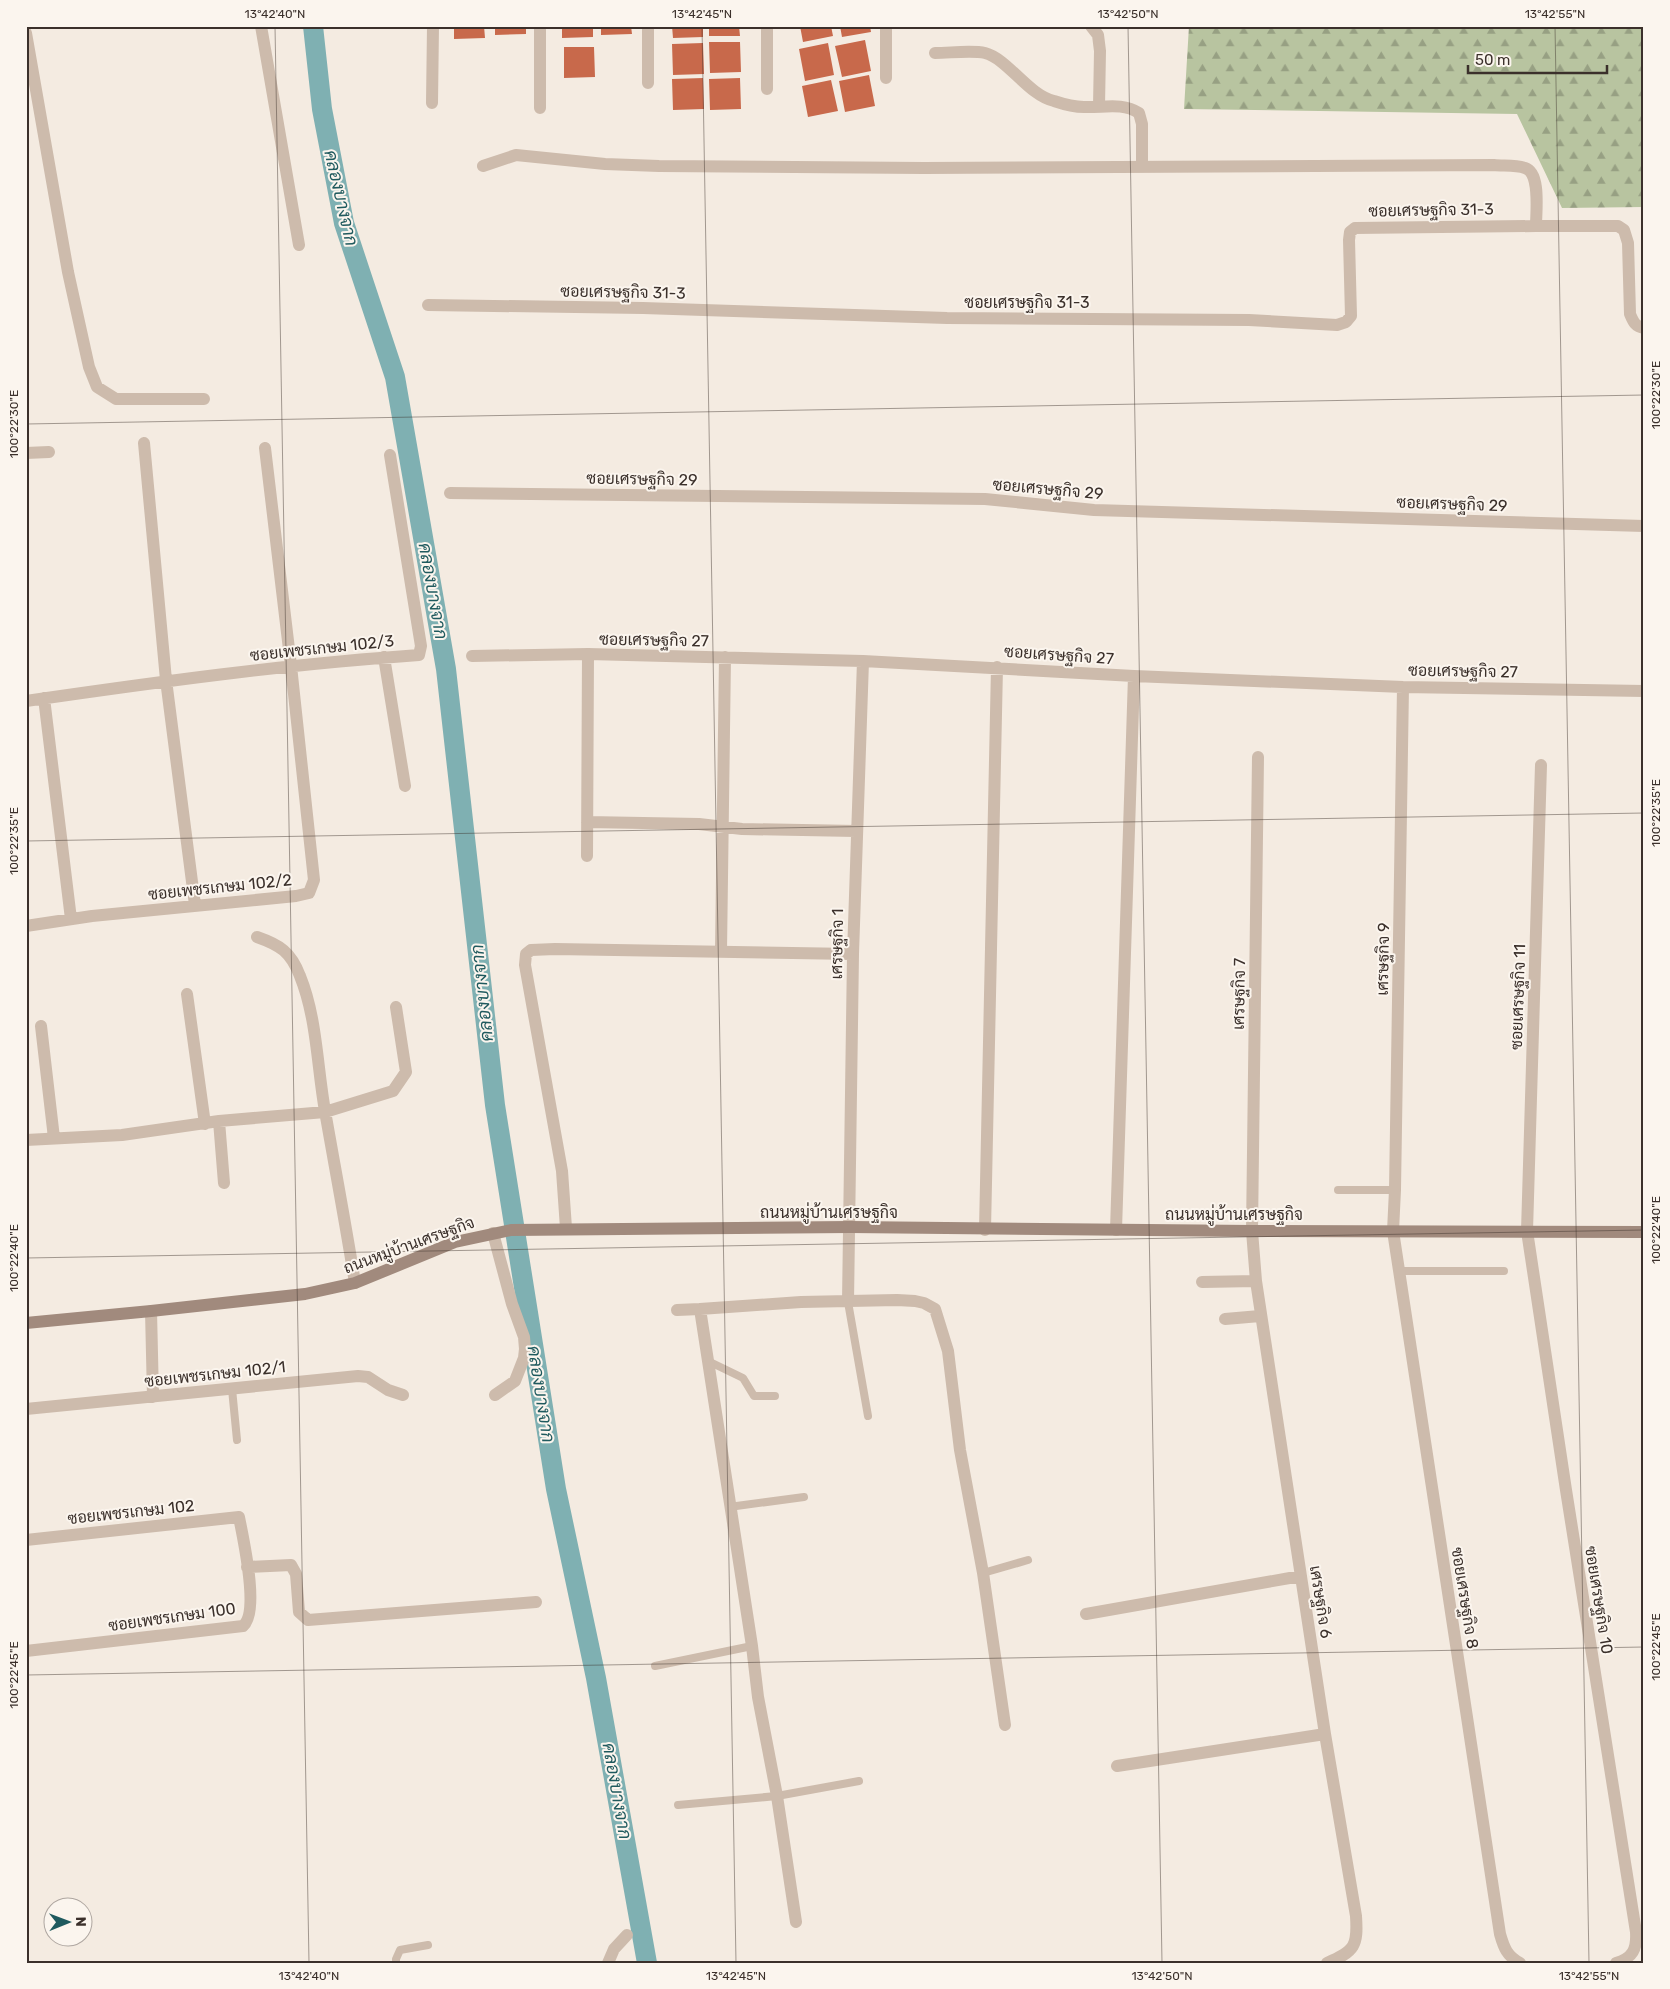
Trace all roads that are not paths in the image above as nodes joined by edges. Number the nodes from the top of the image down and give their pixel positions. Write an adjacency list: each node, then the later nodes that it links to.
1 (261, 26): 19 (street)
2 (433, 26): 13 (street)
3 (540, 26): 15 (street)
4 (648, 26): 11 (street)
5 (768, 26): 12 (street)
6 (886, 26): 10 (street)
7 (1091, 26): 14 (street)
8 (26, 33): 22 (street)
9 (935, 53): 14 (street)
10 (886, 78)
11 (648, 83)
12 (767, 89)
13 (432, 103)
14 (1099, 106): 17 (street)
15 (540, 108)
16 (483, 166): 17 (street)
17 (1142, 167): 18 (street)
18 (1536, 226): 20 (street, ซอยเศรษฐกิจ 31-3); 21 (street, ซอยเศรษฐกิจ 31-3)
19 (299, 245)
20 (428, 305)
21 (1644, 328)
22 (204, 399)
23 (144, 443): 38 (street)
24 (265, 448): 35 (street)
25 (26, 452): 26 (street)
26 (49, 452)
27 (390, 455): 32 (street, ซอยเพชรเกษม 102/3)
28 (450, 493): 29 (street, ซอยเศรษฐกิจ 29)
29 (1644, 526)
30 (588, 654): 31 (street, ซอยเศรษฐกิจ 27); 33 (street, ซอยเศรษฐกิจ 27); 46 (street)
31 (472, 656)
32 (384, 657): 35 (street, ซอยเพชรเกษม 102/3); 45 (street)
33 (725, 657): 34 (street, ซอยเศรษฐกิจ 27); 47 (street)
34 (863, 661): 36 (street, ซอยเศรษฐกิจ 27); 48 (street, เศรษฐกิจ 1)
35 (291, 666): 38 (street, ซอยเพชรเกษม 102/3); 50 (street, ซอยเพชรเกษม 102/2)
36 (997, 667): 37 (street, ซอยเศรษฐกิจ 27); 69 (street)
37 (1134, 676): 39 (street, ซอยเศรษฐกิจ 27); 70 (street)
38 (166, 680): 41 (street, ซอยเพชรเกษม 102/3); 50 (street)
39 (1403, 687): 40 (street, ซอยเศรษฐกิจ 27); 66 (street, เศรษฐกิจ 9)
40 (1644, 691)
41 (44, 698): 42 (street, ซอยเพชรเกษม 102/3); 51 (street)
42 (26, 701)
43 (1258, 757): 71 (street, เศรษฐกิจ 7)
44 (1541, 765): 73 (street, ซอยเศรษฐกิจ 11)
45 (406, 786)
46 (587, 822): 47 (street); 49 (street)
47 (723, 826): 48 (street); 54 (street)
48 (856, 831): 55 (street, เศรษฐกิจ 1)
49 (587, 856)
50 (195, 905): 51 (street, ซอยเพชรเกษม 102/2)
51 (72, 919): 52 (street, ซอยเพชรเกษม 102/2)
52 (26, 926)
53 (257, 937): 59 (street)
54 (721, 952): 55 (street); 68 (street)
55 (852, 954): 67 (street, เศรษฐกิจ 1)
56 (187, 994): 61 (street)
57 (396, 1007): 59 (street)
58 (41, 1026): 62 (street)
59 (325, 1112): 60 (street); 80 (street)
60 (219, 1121): 61 (street); 64 (street)
61 (205, 1124): 62 (street)
62 (54, 1138): 63 (street)
63 (26, 1140)
64 (224, 1183)
65 (1338, 1190): 66 (lane)
66 (1395, 1190): 72 (street, เศรษฐกิจ 9)
67 (850, 1227): 68 (street, ถนนหมู่บ้านเศรษฐกิจ); 69 (street, ถนนหมู่บ้านเศรษฐกิจ); 81 (street, เศรษฐกิจ 1)
68 (566, 1228): 75 (street, ถนนหมู่บ้านเศรษฐกิจ)
69 (985, 1230): 70 (street, ถนนหมู่บ้านเศรษฐกิจ)
70 (1116, 1230): 71 (street, ถนนหมู่บ้านเศรษฐกิจ)
71 (1252, 1231): 72 (street, ถนนหมู่บ้านเศรษฐกิจ); 79 (street, เศรษฐกิจ 6)
72 (1393, 1231): 73 (street, ถนนหมู่บ้านเศรษฐกิจ); 77 (street, ซอยเศรษฐกิจ 8)
73 (1527, 1231): 74 (street, ถนนหมู่บ้านเศรษฐกิจ); 123 (street, ซอยเศรษฐกิจ 10)
74 (1644, 1232)
75 (493, 1233): 80 (street, ถนนหมู่บ้านเศรษฐกิจ); 91 (street)
76 (1504, 1270): 77 (lane)
77 (1398, 1271): 122 (street, ซอยเศรษฐกิจ 8)
78 (1202, 1282): 79 (street)
79 (1256, 1282): 85 (street, เศรษฐกิจ 6)
80 (355, 1283): 84 (street, ถนนหมู่บ้านเศรษฐกิจ)
81 (848, 1302): 82 (street); 95 (lane); 103 (street)
82 (700, 1309): 83 (street); 88 (street)
83 (677, 1310)
84 (151, 1311): 87 (street, ถนนหมู่บ้านเศรษฐกิจ); 93 (street)
85 (1260, 1316): 86 (street); 104 (street, เศรษฐกิจ 6)
86 (1225, 1319)
87 (26, 1323)
88 (710, 1362): 92 (lane); 98 (street)
89 (232, 1388): 90 (street, ซอยเพชรเกษม 102/1); 93 (street, ซอยเพชรเกษม 102/1); 96 (lane)
90 (403, 1395)
91 (495, 1395)
92 (775, 1396)
93 (153, 1397): 94 (street, ซอยเพชรเกษม 102/1)
94 (26, 1409)
95 (868, 1416)
96 (238, 1440)
97 (804, 1497): 98 (lane)
98 (730, 1507): 107 (street)
99 (240, 1517): 100 (street, ซอยเพชรเกษม 102); 102 (street, ซอยเพชรเกษม 100)
100 (26, 1540)
101 (1028, 1560): 103 (lane)
102 (247, 1567): 105 (street); 108 (street, ซอยเพชรเกษม 100)
103 (983, 1573): 110 (street)
104 (1301, 1576): 106 (street); 111 (street, เศรษฐกิจ 6)
105 (536, 1602)
106 (1086, 1614)
107 (752, 1646): 109 (lane); 114 (street)
108 (26, 1651)
109 (655, 1666)
110 (1005, 1726)
111 (1325, 1734): 112 (street); 121 (street, เศรษฐกิจ 6)
112 (1117, 1766)
113 (859, 1781): 114 (lane)
114 (777, 1796): 115 (lane); 116 (street)
115 (678, 1805)
116 (796, 1922)
117 (627, 1935): 120 (street)
118 (428, 1945): 119 (lane)
119 (396, 1963)
120 (608, 1963)
121 (1328, 1963)
122 (1520, 1963)
123 (1616, 1963)

